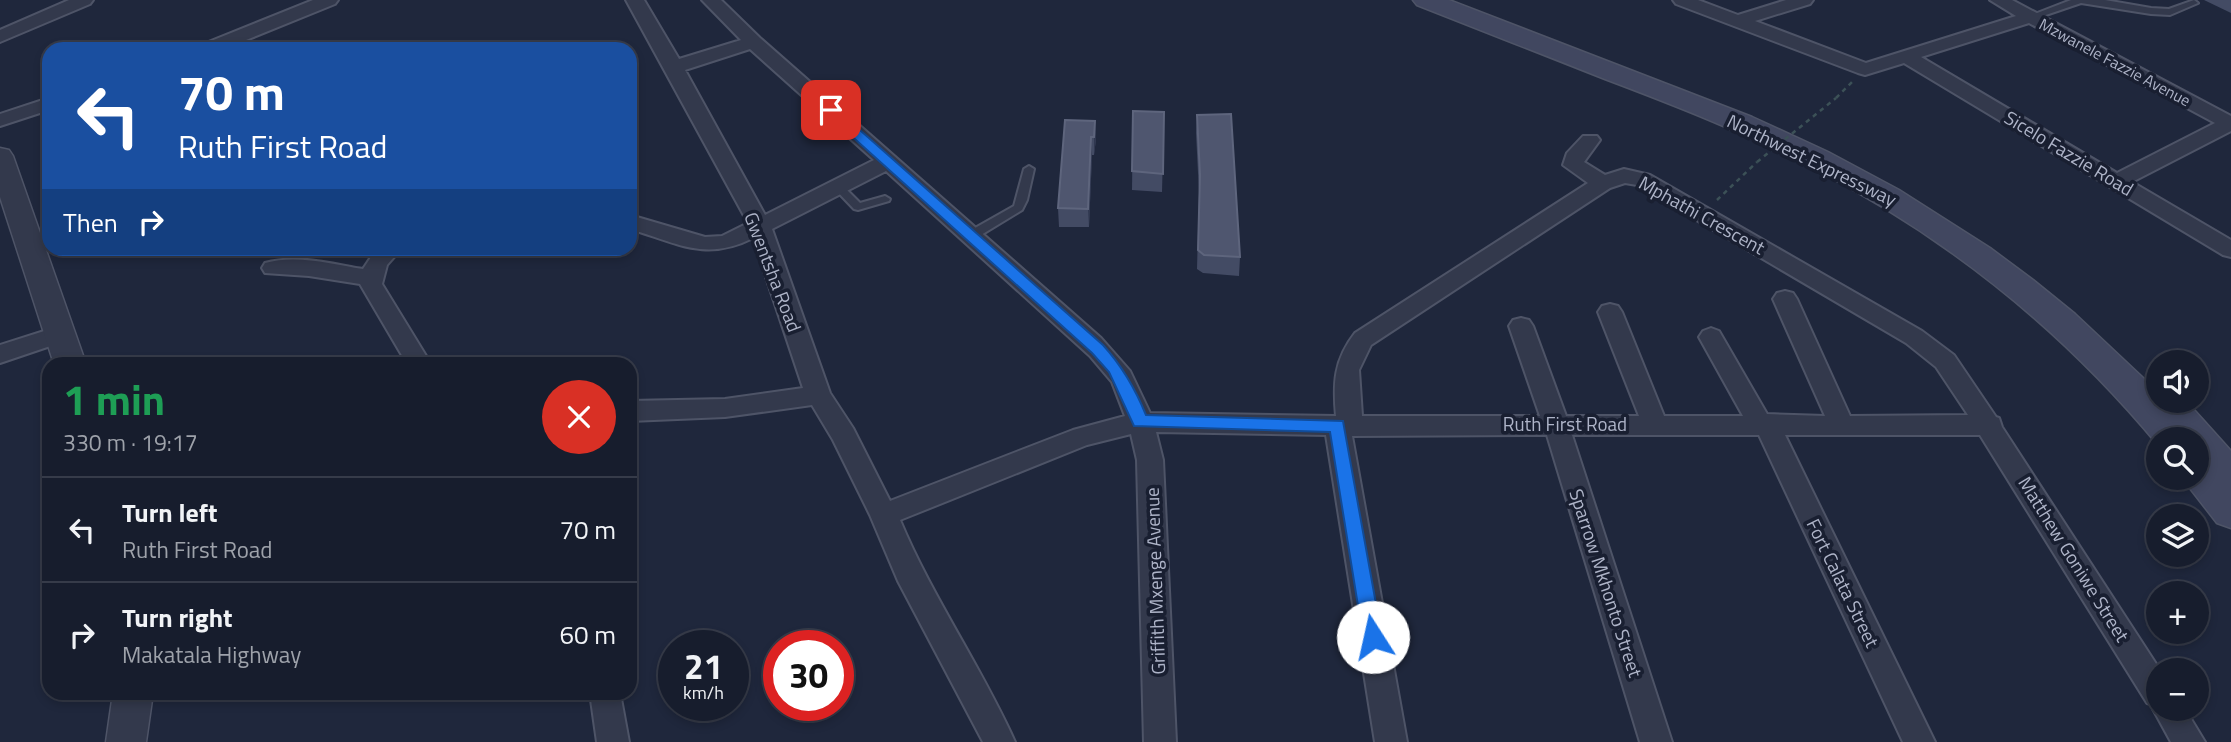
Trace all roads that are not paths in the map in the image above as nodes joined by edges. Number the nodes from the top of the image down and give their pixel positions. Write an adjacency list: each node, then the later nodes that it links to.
1 (84, 0): 13 (street)
2 (329, 0): 14 (street)
3 (635, 0): 17 (street, Gwentsha Road)
4 (710, 0): 15 (street, Griffith Mxenge Avenue)
5 (1426, 0): 55 (main road, Northwest Expressway)
6 (1452, 0): 44 (main road, Northwest Expressway)
7 (1682, 0): 12 (street)
8 (1804, 0): 12 (street)
9 (1999, 0): 11 (street, Mzwanele Fazzie Avenue)
10 (2193, 3): 11 (lane)
11 (2031, 17): 16 (street); 20 (street, Mzwanele Fazzie Avenue)
12 (1740, 20): 16 (street)
13 (0, 37)
14 (225, 42)
15 (753, 42): 17 (street); 23 (street, Griffith Mxenge Avenue)
16 (1907, 57): 25 (street, Sicelo Fazzie Road)
17 (674, 67): 30 (street, Gwentsha Road)
18 (42, 106): 19 (street)
19 (0, 120)
20 (2231, 123): 25 (street)
21 (1590, 140): 26 (street)
22 (0, 156): 39 (street)
23 (890, 161): 27 (street); 31 (street, Griffith Mxenge Avenue)
24 (1029, 169): 31 (lane)
25 (2117, 181): 32 (street, Sicelo Fazzie Road)
26 (1603, 183): 53 (street, Mphathi Crescent); 54 (street, Mphathi Crescent)
27 (838, 187): 28 (lane); 30 (street)
28 (884, 199)
29 (637, 224): 30 (street)
30 (760, 226): 45 (street, Gwentsha Road)
31 (972, 235): 48 (street, Griffith Mxenge Avenue)
32 (2231, 250)
33 (383, 256): 35 (street)
34 (273, 268): 35 (street)
35 (371, 278): 43 (street)
36 (1785, 299): 52 (street)
37 (1610, 312): 50 (street)
38 (1521, 326): 49 (street, Sparrow Mkhonto Street)
39 (60, 334): 41 (street); 42 (street)
40 (1711, 337): 51 (street, Fort Calata Street)
41 (0, 354)
42 (68, 357)
43 (415, 357)
44 (2146, 381)
45 (818, 395): 46 (street); 59 (street, Gwentsha Road)
46 (637, 411)
47 (2175, 413): 56 (main road)
48 (1140, 422): 54 (street, Ruth First Road); 59 (street); 67 (street, Griffith Mxenge Avenue)
49 (1556, 424): 50 (street, Ruth First Road); 54 (street, Ruth First Road); 69 (street, Sparrow Mkhonto Street)
50 (1654, 424): 51 (street, Ruth First Road)
51 (1764, 424): 52 (street, Ruth First Road); 70 (street, Fort Calata Street)
52 (1841, 424): 53 (street, Ruth First Road)
53 (1990, 425): 60 (street, Matthew Goniwe Street)
54 (1343, 426): 68 (street, Mphathi Crescent)
55 (2163, 427)
56 (2231, 477)
57 (2209, 484): 58 (main road)
58 (2231, 512)
59 (884, 515): 66 (street, Gwentsha Road)
60 (2146, 674)
61 (132, 700): 64 (street)
62 (607, 700): 65 (street)
63 (2176, 721): 71 (street)
64 (126, 742)
65 (613, 742)
66 (999, 742)
67 (1160, 742)
68 (1391, 742)
69 (1656, 742)
70 (1919, 742)
71 (2189, 742)

